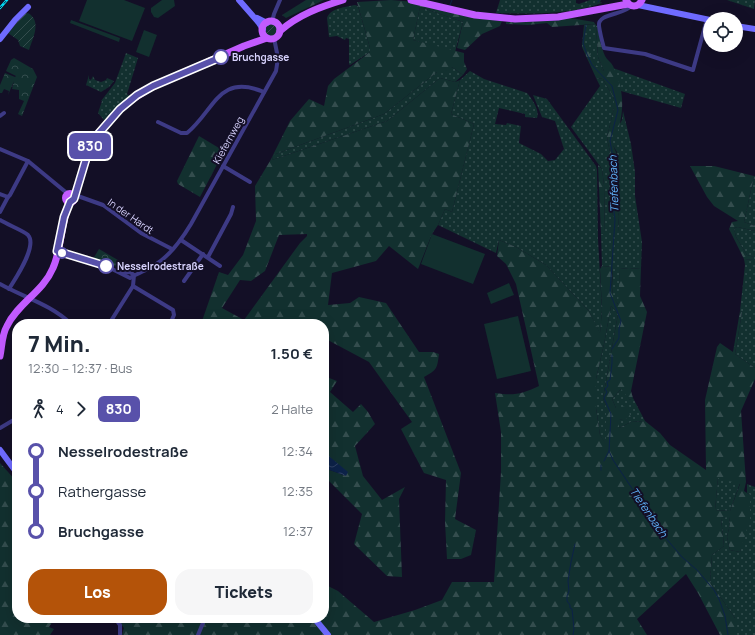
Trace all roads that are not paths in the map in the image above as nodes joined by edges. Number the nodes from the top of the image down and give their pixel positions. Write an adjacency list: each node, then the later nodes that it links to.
1 (239, 0): 10 (main road)
2 (280, 0): 10 (street)
3 (343, 0): 10 (main road)
4 (411, 0): 5 (main road)
5 (633, 2): 7 (main road); 11 (street)
6 (28, 7): 12 (main road)
7 (703, 19)
8 (743, 27): 9 (main road)
9 (755, 29)
10 (270, 30): 13 (street, Kiefernweg); 21 (main road)
11 (703, 37)
12 (0, 39)
13 (264, 92): 14 (street); 17 (street, Kiefernweg)
14 (158, 122)
15 (0, 149): 16 (street, In der Hardt)
16 (28, 161): 20 (street); 21 (street, In der Hardt)
17 (223, 166): 18 (street); 26 (street, Kiefernweg)
18 (250, 182)
19 (0, 194): 20 (street)
20 (8, 197): 22 (street)
21 (71, 197): 27 (street, In der Hardt); 28 (main road)
22 (2, 203): 24 (street)
23 (233, 207): 30 (street)
24 (0, 212)
25 (0, 220): 36 (street)
26 (181, 240): 27 (street, Kiefernweg); 29 (street)
27 (172, 249): 32 (street)
28 (57, 251): 32 (street); 37 (main road)
29 (203, 254): 30 (street); 33 (street)
30 (208, 257): 31 (street)
31 (220, 266)
32 (134, 276): 35 (street)
33 (184, 281)
34 (0, 284): 36 (street)
35 (133, 286): 39 (street); 40 (street)
36 (9, 289): 37 (street)
37 (29, 299): 38 (street); 41 (main road)
38 (64, 319)
39 (112, 319)
40 (172, 319)
41 (0, 356)
42 (12, 421): 43 (street)
43 (0, 428)
44 (0, 450): 45 (main road)
45 (12, 466)
46 (119, 623): 49 (street)
47 (203, 623): 50 (street)
48 (318, 623): 51 (main road)
49 (120, 634)
50 (198, 635)
51 (328, 635)

